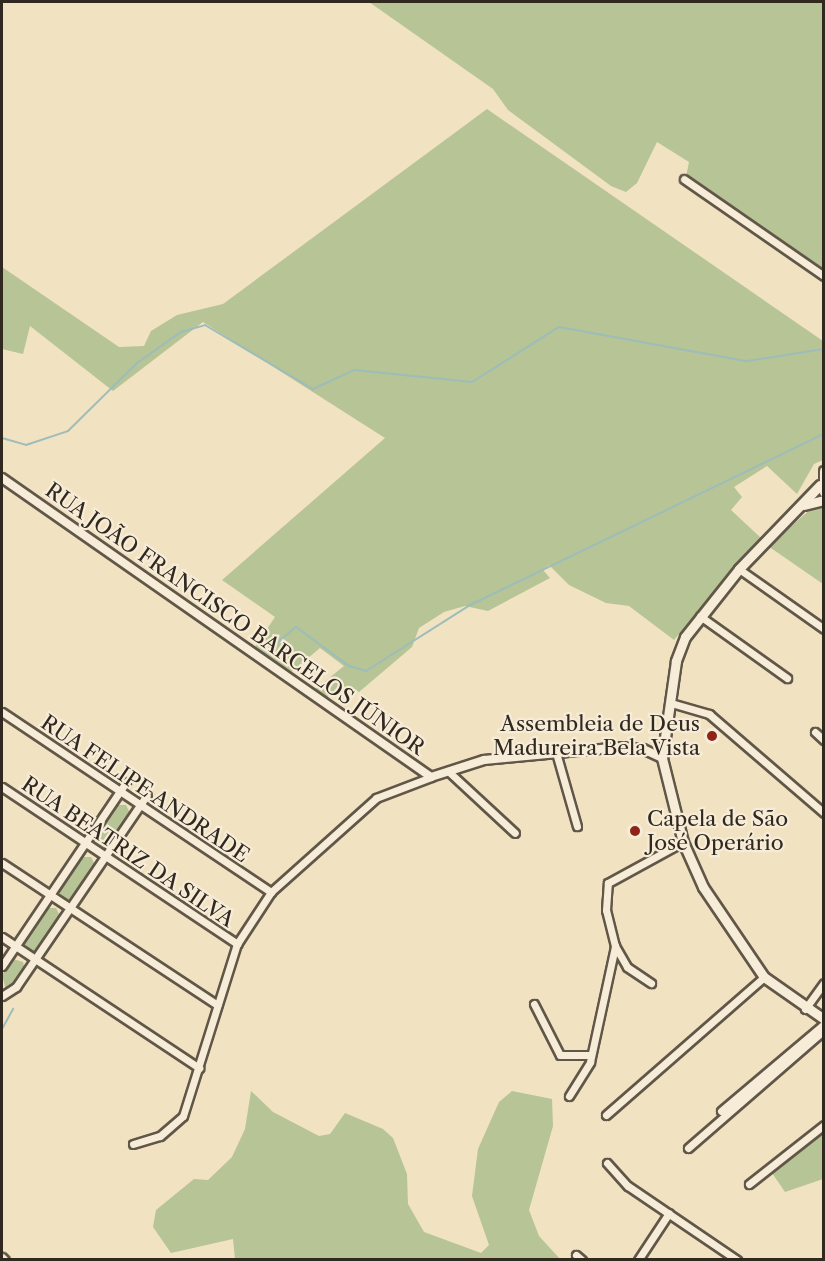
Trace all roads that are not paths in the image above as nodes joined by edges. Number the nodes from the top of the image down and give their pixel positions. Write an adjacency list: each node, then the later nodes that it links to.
1 (684, 179): 2 (street)
2 (824, 276)
3 (824, 471): 5 (main road)
4 (2, 478): 19 (street, RUA JOÃO FRANCISCO BARCELOS JÚNIOR)
5 (822, 489): 7 (main road)
6 (824, 500): 7 (main road)
7 (804, 505): 8 (main road)
8 (739, 569): 9 (main road); 10 (street)
9 (700, 616): 11 (street); 12 (main road)
10 (824, 629)
11 (786, 678)
12 (671, 703): 17 (main road); 25 (street)
13 (2, 712): 22 (street, RUA FELIPE ANDRADE)
14 (815, 732): 15 (street)
15 (824, 740)
16 (557, 756): 17 (street, RUA JOÃO FRANCISCO BARCELOS JÚNIOR); 18 (street, RUA JOÃO FRANCISCO BARCELOS JÚNIOR); 26 (street)
17 (662, 758): 29 (main road)
18 (448, 771): 19 (street, RUA JOÃO FRANCISCO BARCELOS JÚNIOR); 27 (street)
19 (431, 777): 32 (street)
20 (126, 782): 22 (street)
21 (2, 787): 28 (street, RUA BEATRIZ DA SILVA)
22 (120, 791): 24 (street, RUA FELIPE ANDRADE); 28 (street)
23 (147, 795): 24 (street)
24 (140, 805): 30 (street); 32 (street, RUA FELIPE ANDRADE)
25 (824, 813)
26 (577, 826)
27 (515, 833)
28 (85, 842): 30 (street, RUA BEATRIZ DA SILVA); 33 (street)
29 (683, 842): 38 (street); 41 (main road)
30 (105, 856): 34 (street); 36 (street, RUA BEATRIZ DA SILVA)
31 (2, 862): 33 (street)
32 (271, 892): 36 (street)
33 (50, 894): 34 (street); 37 (street)
34 (70, 908): 39 (street); 46 (street)
35 (2, 937): 37 (street)
36 (237, 944): 46 (street)
37 (15, 946): 39 (street); 40 (street)
38 (615, 946): 42 (street); 51 (street)
39 (35, 960): 44 (street); 52 (street)
40 (2, 966)
41 (764, 977): 47 (main road); 55 (street)
42 (651, 983)
43 (824, 983): 47 (street)
44 (2, 996)
45 (534, 1004): 51 (street)
46 (217, 1005): 52 (street)
47 (806, 1009): 48 (main road)
48 (824, 1019)
49 (824, 1024): 54 (street)
50 (824, 1030): 58 (street)
51 (591, 1055): 53 (street)
52 (200, 1068): 57 (street)
53 (569, 1096)
54 (721, 1111)
55 (606, 1115)
56 (824, 1125): 60 (street)
57 (133, 1144)
58 (688, 1149)
59 (607, 1163): 61 (street)
60 (750, 1184)
61 (669, 1213): 64 (street); 65 (street)
62 (576, 1255): 63 (street)
63 (582, 1260)
64 (638, 1260)
65 (738, 1260)

